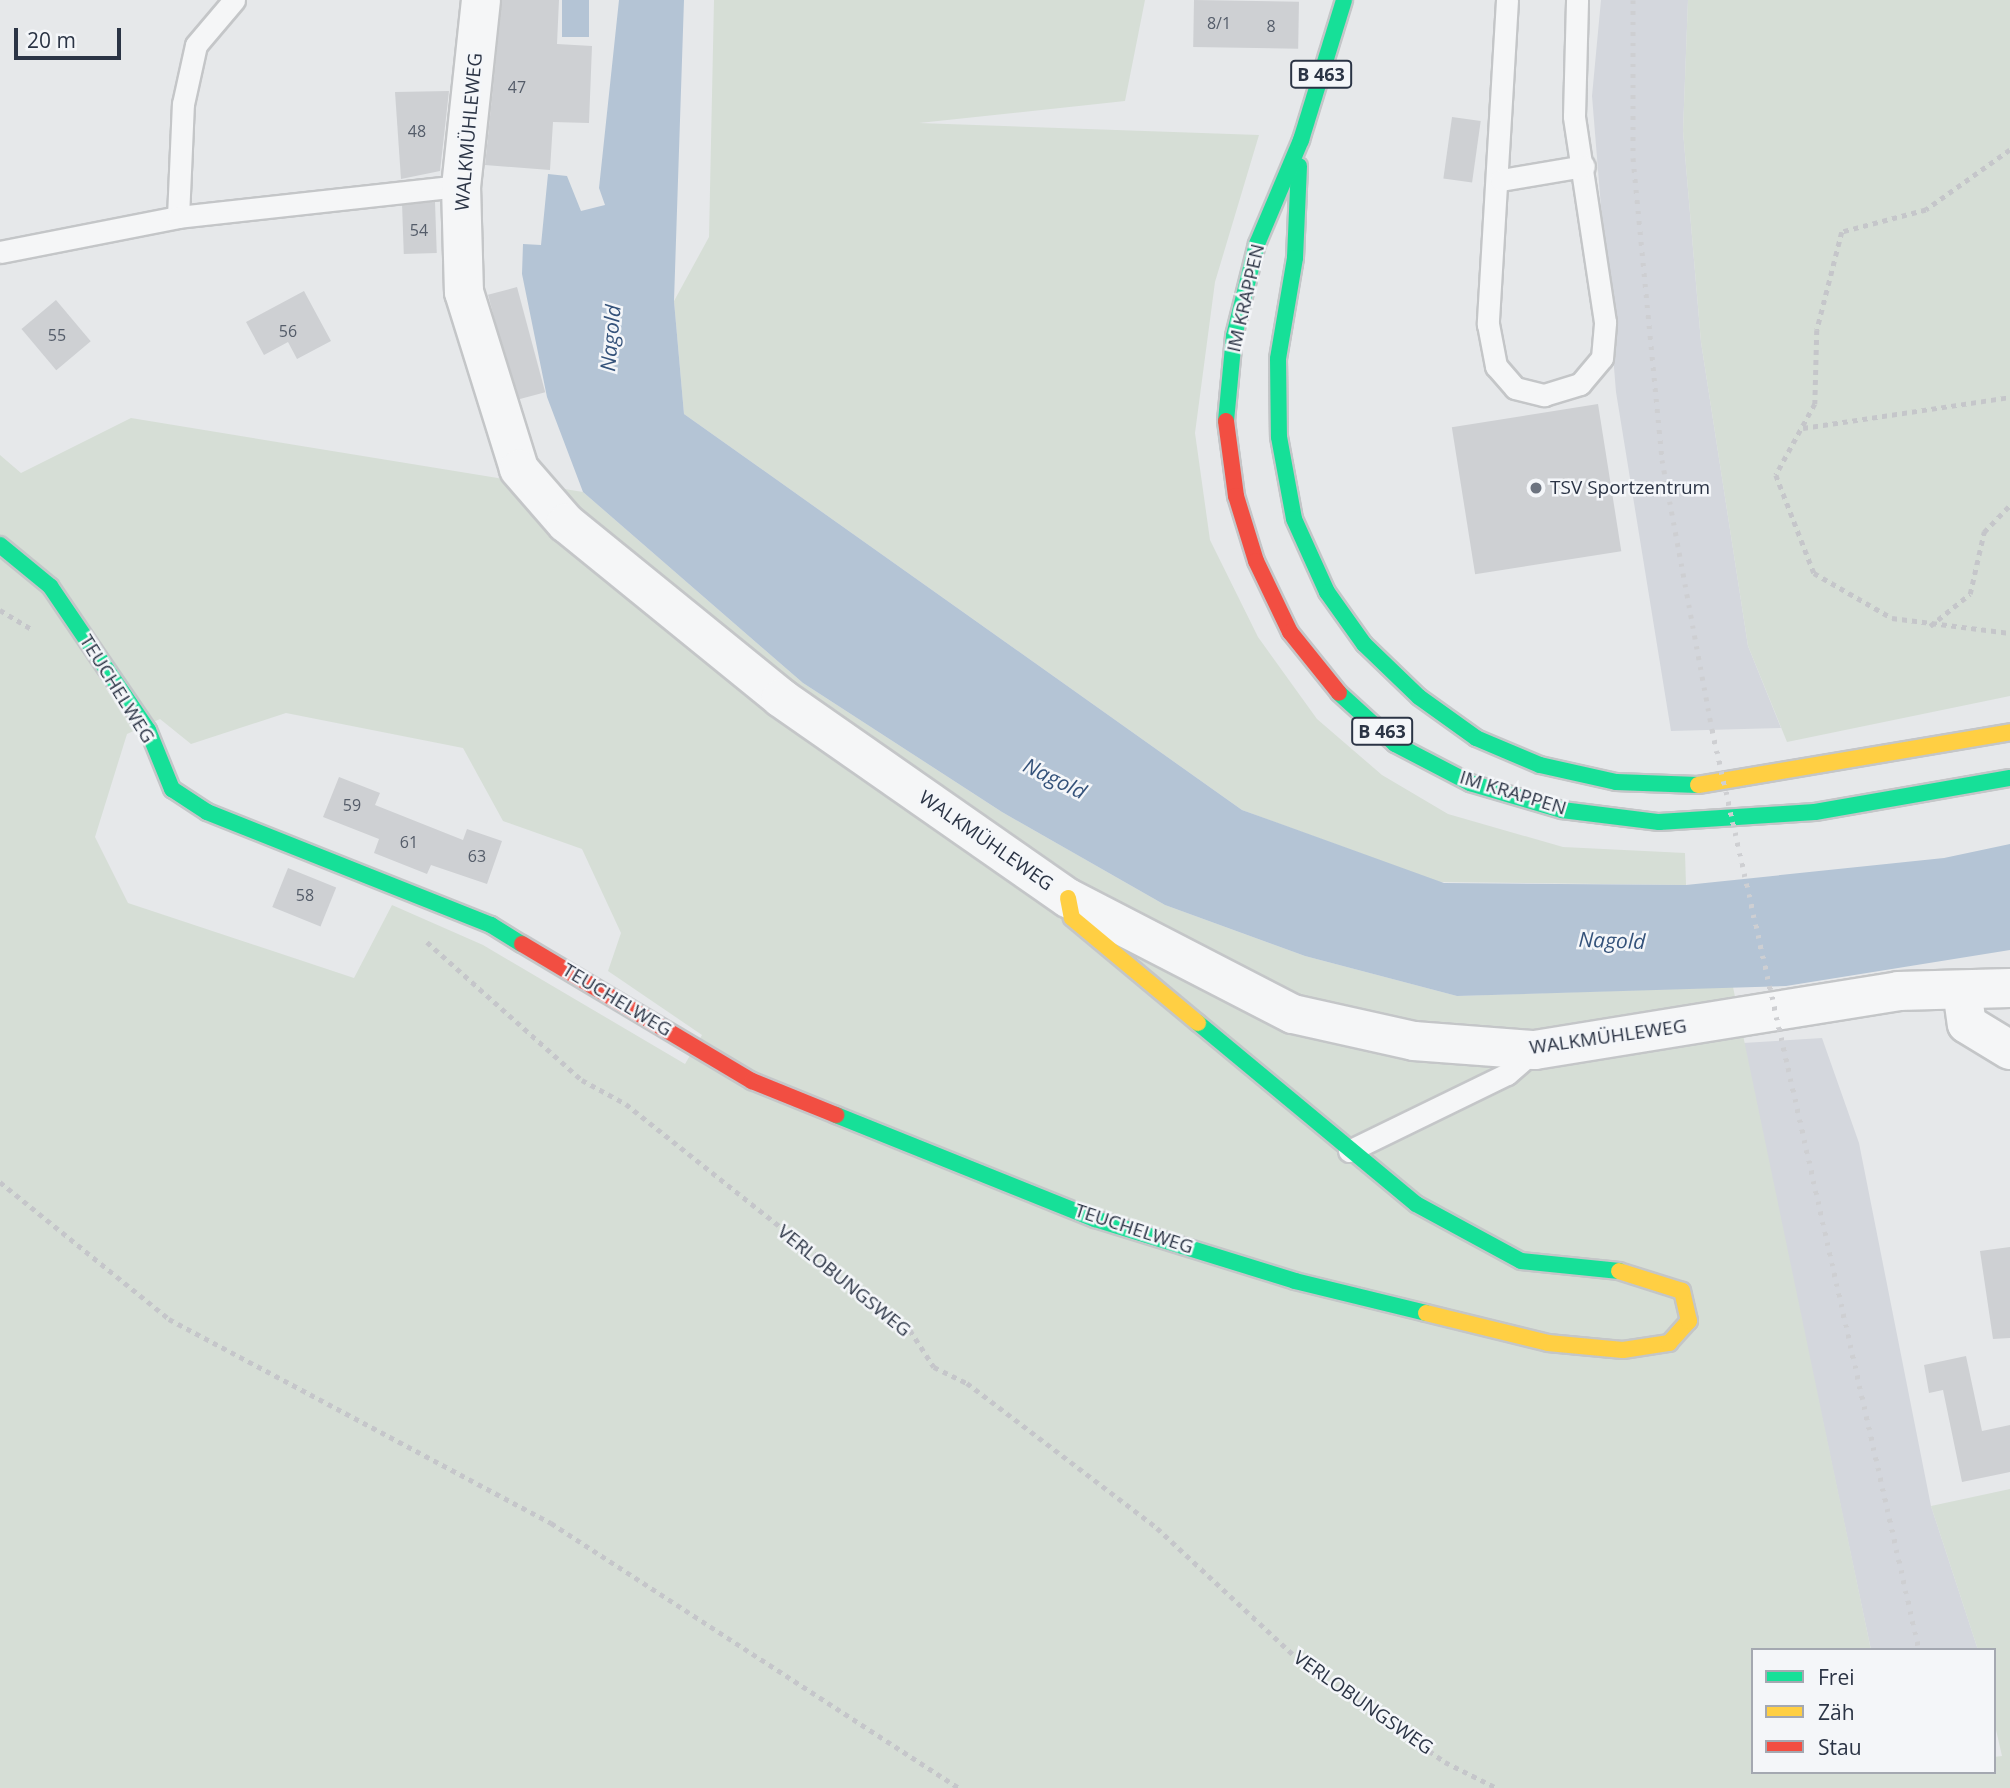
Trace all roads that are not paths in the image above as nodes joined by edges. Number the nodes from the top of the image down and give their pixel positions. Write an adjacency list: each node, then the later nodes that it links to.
1 (234, 0): 10 (lane)
2 (481, 0): 9 (street, WALKMÜHLEWEG)
3 (1344, 0): 6 (street, IM KRAPPEN / B 463)
4 (1507, 0): 8 (lane)
5 (1577, 0): 7 (lane)
6 (1301, 140): 13 (street, IM KRAPPEN / B 463); 14 (street, IM KRAPPEN / B 463)
7 (1584, 166): 8 (lane); 8 (lane)
8 (1501, 180)
9 (461, 186): 10 (lane); 15 (street, WALKMÜHLEWEG)
10 (178, 217): 11 (lane)
11 (0, 252)
12 (0, 545): 20 (street, TEUCHELWEG)
13 (2010, 732)
14 (2010, 778)
15 (1068, 898): 19 (street, WALKMÜHLEWEG); 20 (street, TEUCHELWEG)
16 (2010, 988): 17 (street, WALKMÜHLEWEG)
17 (1962, 990): 18 (street); 19 (street, WALKMÜHLEWEG)
18 (2010, 1050)
19 (1535, 1051): 20 (lane)
20 (1349, 1152)

